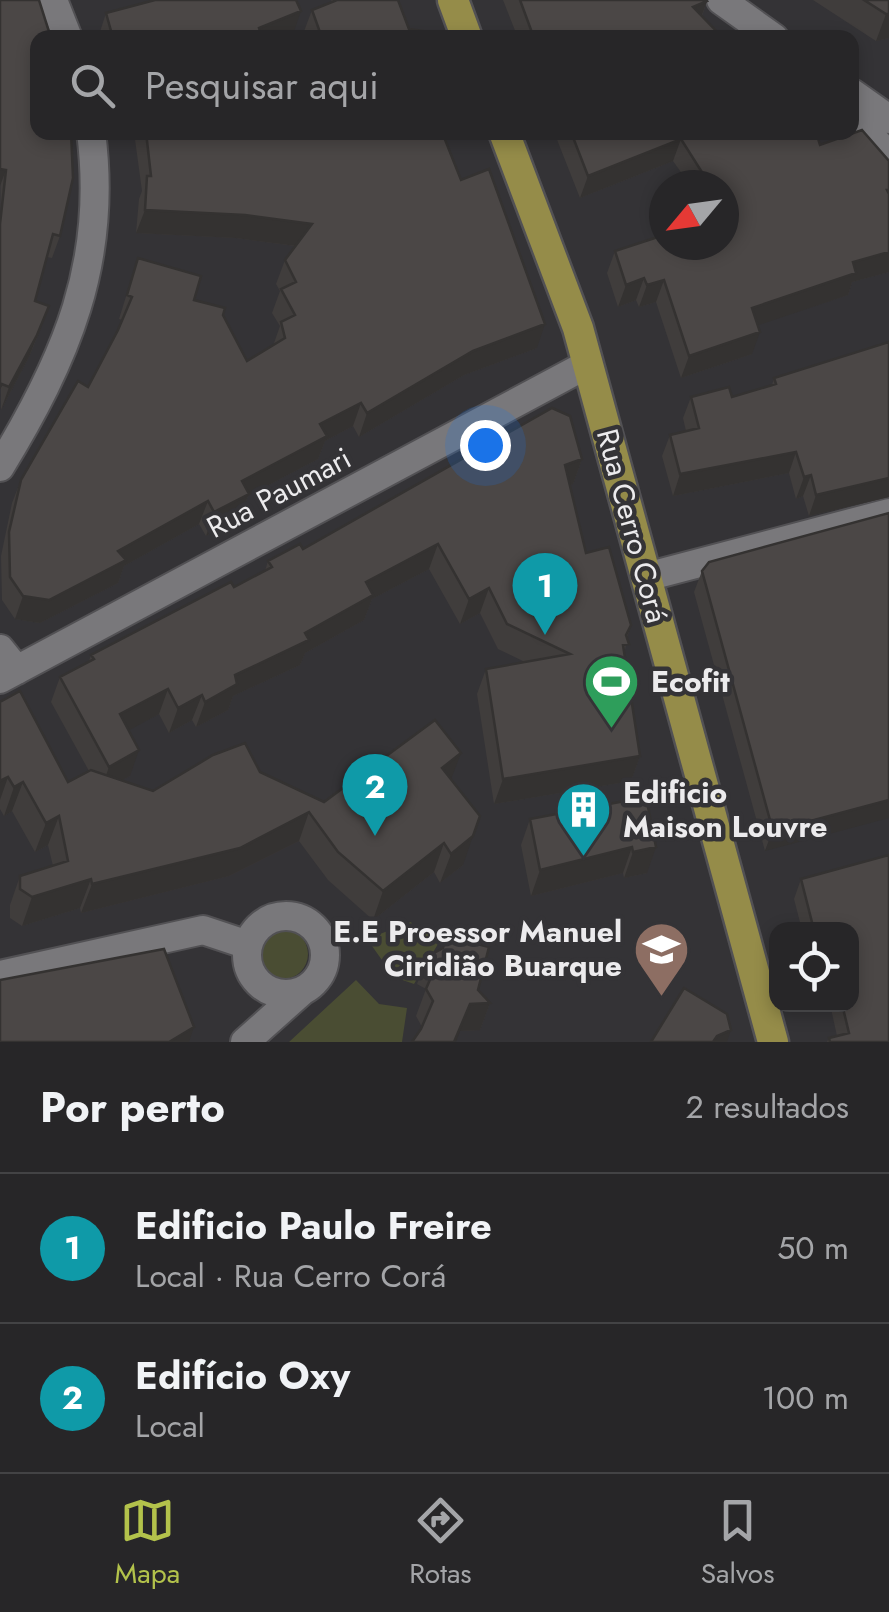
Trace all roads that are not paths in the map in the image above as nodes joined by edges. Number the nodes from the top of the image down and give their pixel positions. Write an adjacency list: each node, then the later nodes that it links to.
1 (52, 0): 4 (street)
2 (453, 0): 5 (main road)
3 (721, 0): 6 (street)
4 (65, 30)
5 (465, 30)
6 (763, 30)
7 (859, 98): 8 (street)
8 (889, 119)
9 (859, 122): 12 (street)
10 (91, 140): 14 (street)
11 (507, 140): 13 (main road, Rua Cerro Corá)
12 (889, 157)
13 (588, 364): 16 (main road, Rua Cerro Corá); 17 (street, Rua Paumari)
14 (0, 467)
15 (889, 513): 16 (street)
16 (646, 577): 23 (main road, Rua Cerro Corá)
17 (6, 666)
18 (248, 945): 19 (street); 20 (street); 21 (street)
19 (0, 975)
20 (262, 986): 21 (street); 22 (street)
21 (301, 992): 22 (street)
22 (244, 1042)
23 (773, 1042)

